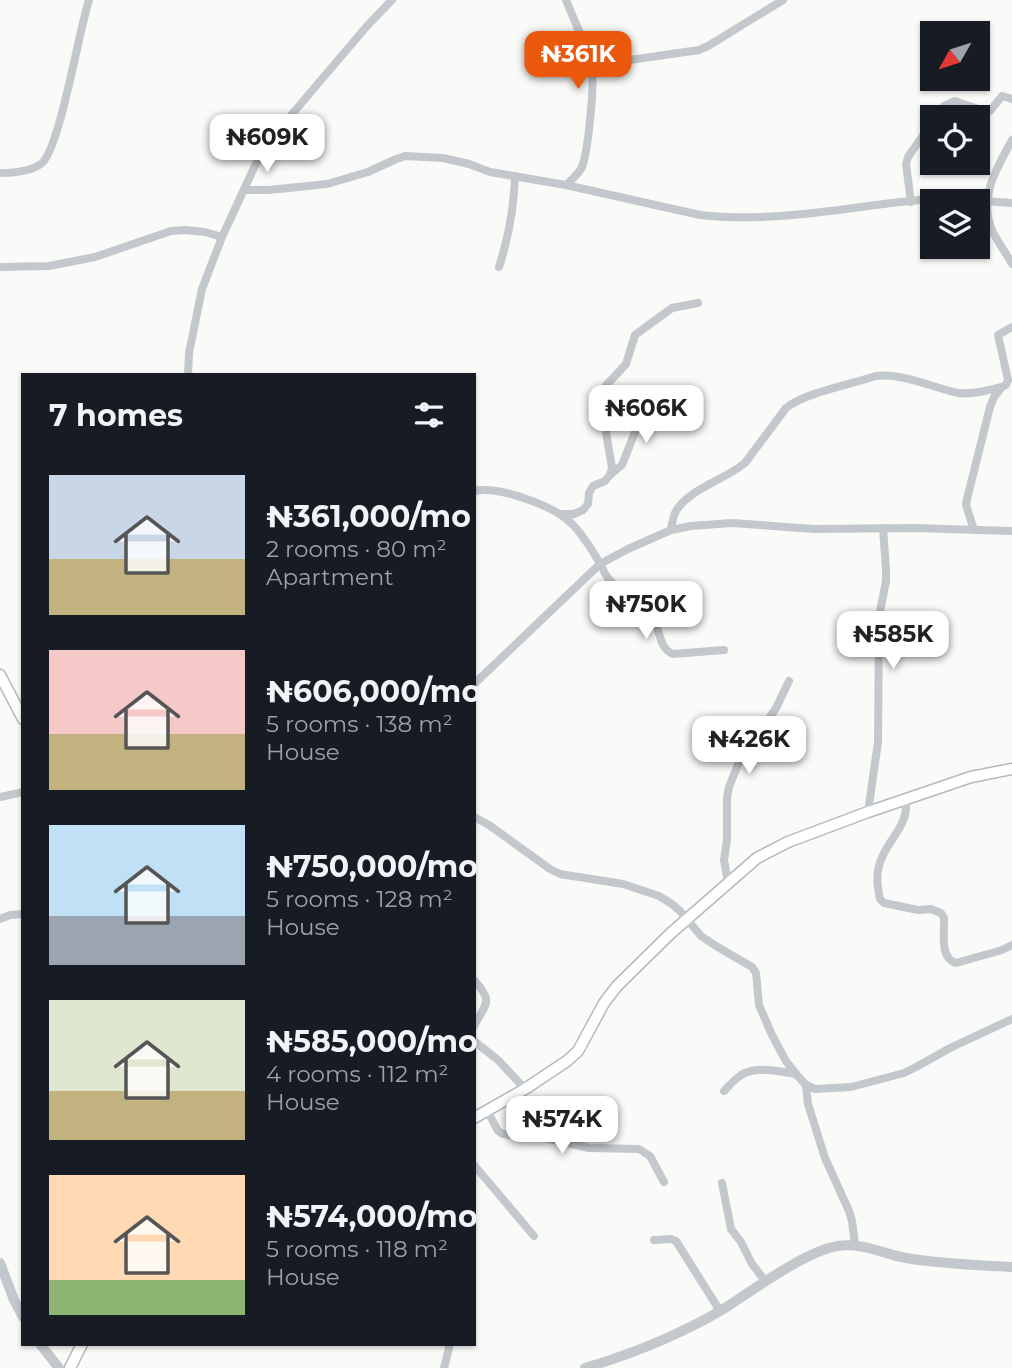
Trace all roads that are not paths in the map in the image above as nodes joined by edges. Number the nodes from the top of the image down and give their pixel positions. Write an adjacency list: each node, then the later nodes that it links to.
1 (89, 0): 14 (street)
2 (392, 0): 18 (street)
3 (566, 0): 5 (street)
4 (783, 0): 6 (street)
5 (588, 59): 6 (street); 7 (street)
6 (602, 64): 7 (street)
7 (592, 72): 16 (street)
8 (1012, 99): 11 (street)
9 (946, 105): 10 (street)
10 (967, 105)
11 (990, 110)
12 (920, 137): 20 (street)
13 (1012, 140): 17 (street)
14 (0, 173)
15 (515, 176): 16 (street); 18 (street); 27 (street)
16 (566, 185): 20 (street)
17 (989, 189)
18 (244, 190): 24 (street)
19 (920, 201): 20 (street)
20 (911, 202)
21 (990, 202): 22 (street)
22 (1012, 203)
23 (990, 228): 25 (street)
24 (222, 237): 26 (street); 30 (street)
25 (1012, 264)
26 (0, 267)
27 (499, 267)
28 (698, 303): 33 (street)
29 (1012, 327): 31 (street)
30 (188, 373)
31 (1002, 387): 37 (street); 38 (street)
32 (656, 390): 33 (street)
33 (610, 475): 35 (street)
34 (476, 491): 35 (street)
35 (561, 514): 40 (street)
36 (883, 528): 37 (street); 38 (street); 50 (street)
37 (671, 530): 40 (street)
38 (974, 530): 39 (street)
39 (1012, 531)
40 (600, 564): 41 (street); 44 (street)
41 (724, 650)
42 (0, 675): 45 (main road)
43 (789, 681): 52 (street)
44 (476, 682)
45 (21, 715)
46 (1012, 769): 49 (main road)
47 (21, 792): 48 (street)
48 (0, 797)
49 (906, 800): 50 (main road); 56 (street)
50 (868, 812): 52 (main road)
51 (476, 818): 55 (street)
52 (728, 882): 55 (main road)
53 (21, 914): 54 (street)
54 (0, 919)
55 (687, 919): 61 (street); 63 (main road)
56 (1012, 945)
57 (476, 983): 59 (street)
58 (1012, 1019): 62 (street)
59 (476, 1022)
60 (476, 1043): 63 (street)
61 (796, 1074): 62 (street); 64 (street)
62 (806, 1085): 71 (street)
63 (525, 1089): 65 (main road)
64 (724, 1091)
65 (478, 1115): 67 (street)
66 (476, 1167): 69 (street)
67 (664, 1182)
68 (722, 1183): 74 (street)
69 (534, 1236)
70 (654, 1240): 75 (street)
71 (855, 1245): 73 (street); 74 (street)
72 (0, 1263): 76 (street)
73 (1012, 1267)
74 (766, 1282): 75 (street)
75 (720, 1311): 80 (street)
76 (21, 1313)
77 (42, 1346): 81 (street)
78 (81, 1346): 82 (main road)
79 (448, 1346): 83 (street)
80 (615, 1364): 84 (street)
81 (59, 1368)
82 (70, 1368)
83 (444, 1368)
84 (585, 1368)

